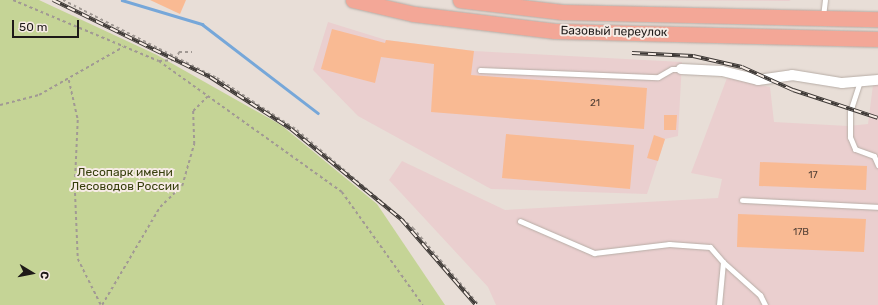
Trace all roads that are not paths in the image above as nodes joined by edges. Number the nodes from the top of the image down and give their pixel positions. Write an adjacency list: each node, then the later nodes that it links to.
1 (353, 0): 7 (main road, Базовый переулок)
2 (460, 0): 4 (main road, Базовый переулок)
3 (825, 0): 5 (lane)
4 (527, 5): 5 (main road, Базовый переулок)
5 (823, 17): 6 (main road, Базовый переулок)
6 (878, 19)
7 (878, 39)
8 (681, 69): 9 (lane); 10 (street)
9 (480, 70)
10 (861, 80): 11 (street); 12 (lane)
11 (878, 80)
12 (878, 165)
13 (742, 200): 14 (lane)
14 (878, 207)
15 (520, 221): 16 (lane)
16 (723, 262): 17 (lane); 18 (lane)
17 (719, 305)
18 (765, 305)

